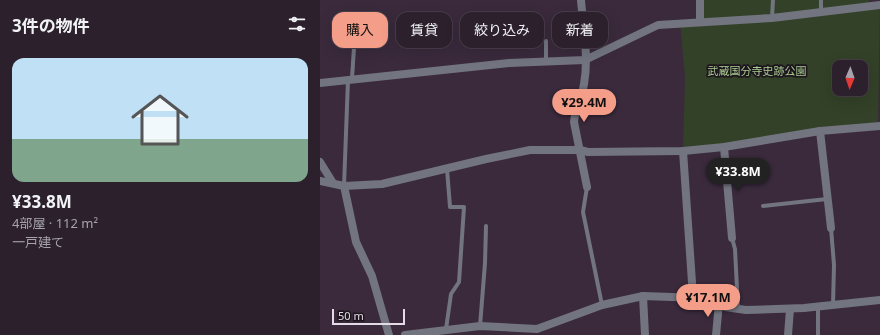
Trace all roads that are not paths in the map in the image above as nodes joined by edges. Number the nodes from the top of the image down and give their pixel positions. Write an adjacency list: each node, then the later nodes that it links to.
1 (581, 0): 12 (street)
2 (700, 0): 9 (street)
3 (773, 0): 8 (lane)
4 (821, 0): 7 (lane)
5 (869, 3): 6 (street); 7 (street)
6 (880, 5)
7 (821, 12): 8 (street)
8 (772, 18): 9 (street)
9 (700, 22): 12 (street)
10 (546, 41): 13 (lane)
11 (353, 48): 14 (lane)
12 (585, 60): 13 (street); 19 (street)
13 (546, 62): 14 (street)
14 (350, 79): 15 (street); 25 (lane)
15 (320, 83)
16 (880, 126): 17 (street)
17 (820, 131): 18 (street); 27 (street)
18 (724, 147): 20 (street); 31 (street)
19 (580, 150): 20 (street); 22 (street); 26 (street)
20 (683, 151): 33 (street)
21 (320, 162): 24 (street)
22 (447, 168): 25 (street); 42 (lane)
23 (320, 181): 24 (street)
24 (333, 183): 25 (street)
25 (344, 186): 44 (street)
26 (587, 187): 36 (lane)
27 (828, 199): 28 (lane); 30 (street)
28 (763, 206)
29 (486, 226): 41 (lane)
30 (831, 228): 37 (lane)
31 (732, 238): 39 (lane)
32 (644, 296): 33 (street); 36 (street); 46 (street)
33 (693, 297): 35 (street)
34 (880, 300): 37 (street)
35 (719, 303): 39 (street); 47 (street)
36 (602, 304): 43 (street)
37 (833, 306): 38 (street)
38 (818, 307): 40 (street); 49 (lane)
39 (738, 309): 40 (street)
40 (790, 309): 48 (street)
41 (480, 326): 42 (street); 43 (street)
42 (446, 329): 45 (street)
43 (538, 332)
44 (389, 335)
45 (405, 335)
46 (645, 335)
47 (716, 335)
48 (788, 335)
49 (818, 335)

